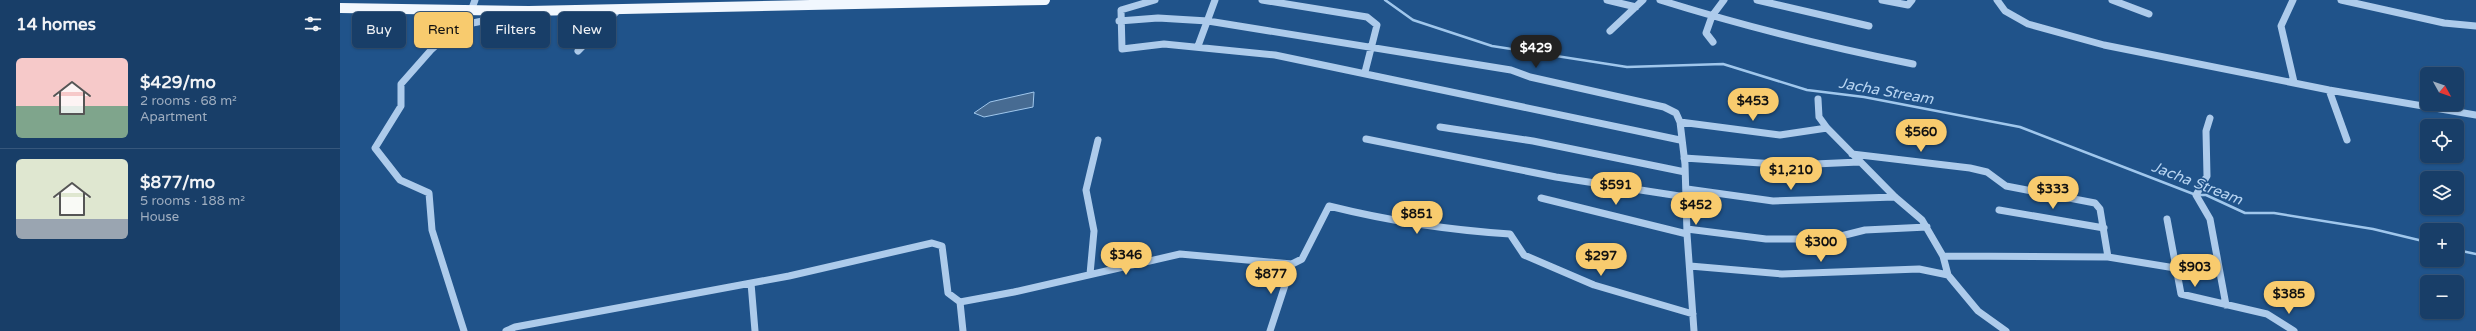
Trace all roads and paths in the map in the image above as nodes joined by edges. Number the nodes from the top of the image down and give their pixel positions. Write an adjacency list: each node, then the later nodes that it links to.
1 (475, 0): 20 (street)
2 (1045, 0): 19 (main road)
3 (1155, 0): 24 (street)
4 (1215, 0): 25 (street)
5 (1262, 0): 32 (street)
6 (1607, 0): 17 (street)
7 (1643, 0): 17 (street)
8 (1660, 0): 23 (street)
9 (1724, 0): 23 (street)
10 (1757, 0): 27 (street)
11 (1882, 0): 12 (street)
12 (1912, 0)
13 (1997, 0): 37 (street)
14 (2112, 0): 22 (street)
15 (2293, 0): 37 (street)
16 (2341, 0): 28 (street)
17 (1636, 7): 29 (street)
18 (340, 8): 20 (main road)
19 (619, 9): 21 (main road); 34 (street)
20 (471, 11): 21 (main road)
21 (529, 11): 26 (street)
22 (2148, 14)
23 (1712, 16): 30 (street); 35 (street)
24 (1119, 21): 25 (street); 31 (street)
25 (1208, 21): 31 (street); 32 (street)
26 (473, 24)
27 (1870, 26)
28 (2476, 26)
29 (1610, 31)
30 (1713, 42)
31 (1198, 46): 36 (street)
32 (1371, 47): 36 (street); 42 (street)
33 (433, 48): 73 (street)
34 (578, 51)
35 (1913, 64)
36 (1365, 72): 47 (street)
37 (2294, 82): 38 (street)
38 (2329, 90): 40 (street); 48 (street)
39 (1818, 99): 44 (street)
40 (2476, 115)
41 (2210, 118): 71 (street)
42 (1680, 122): 44 (street); 47 (street)
43 (1440, 126): 52 (street)
44 (1827, 128): 49 (street)
45 (1366, 139): 56 (street)
46 (1098, 140): 67 (street)
47 (1680, 140): 50 (street)
48 (2347, 140)
49 (1852, 154): 51 (street); 60 (street)
50 (1684, 158): 51 (street); 52 (street)
51 (1859, 162): 54 (street)
52 (1685, 172): 53 (street)
53 (1686, 189): 54 (street); 56 (street)
54 (1895, 197): 59 (street)
55 (1541, 198): 61 (street)
56 (1686, 198): 61 (street)
57 (1999, 210): 60 (street)
58 (2166, 220): 66 (street)
59 (1927, 227): 61 (street); 62 (street)
60 (2104, 228): 63 (street)
61 (1686, 232): 65 (street)
62 (1943, 256): 63 (street); 68 (street)
63 (2108, 256): 66 (street)
64 (1292, 264): 67 (street); 72 (street); 77 (street)
65 (1690, 266): 68 (street); 72 (street)
66 (2175, 268): 71 (street)
67 (1090, 274): 70 (street)
68 (1948, 274): 79 (street)
69 (751, 282): 70 (street); 74 (street); 75 (street)
70 (960, 302): 76 (street)
71 (2226, 305): 80 (street)
72 (1693, 314): 78 (street)
73 (464, 331)
74 (506, 331)
75 (755, 331)
76 (962, 331)
77 (1270, 331)
78 (1694, 331)
79 (2006, 331)
80 (2294, 331)

